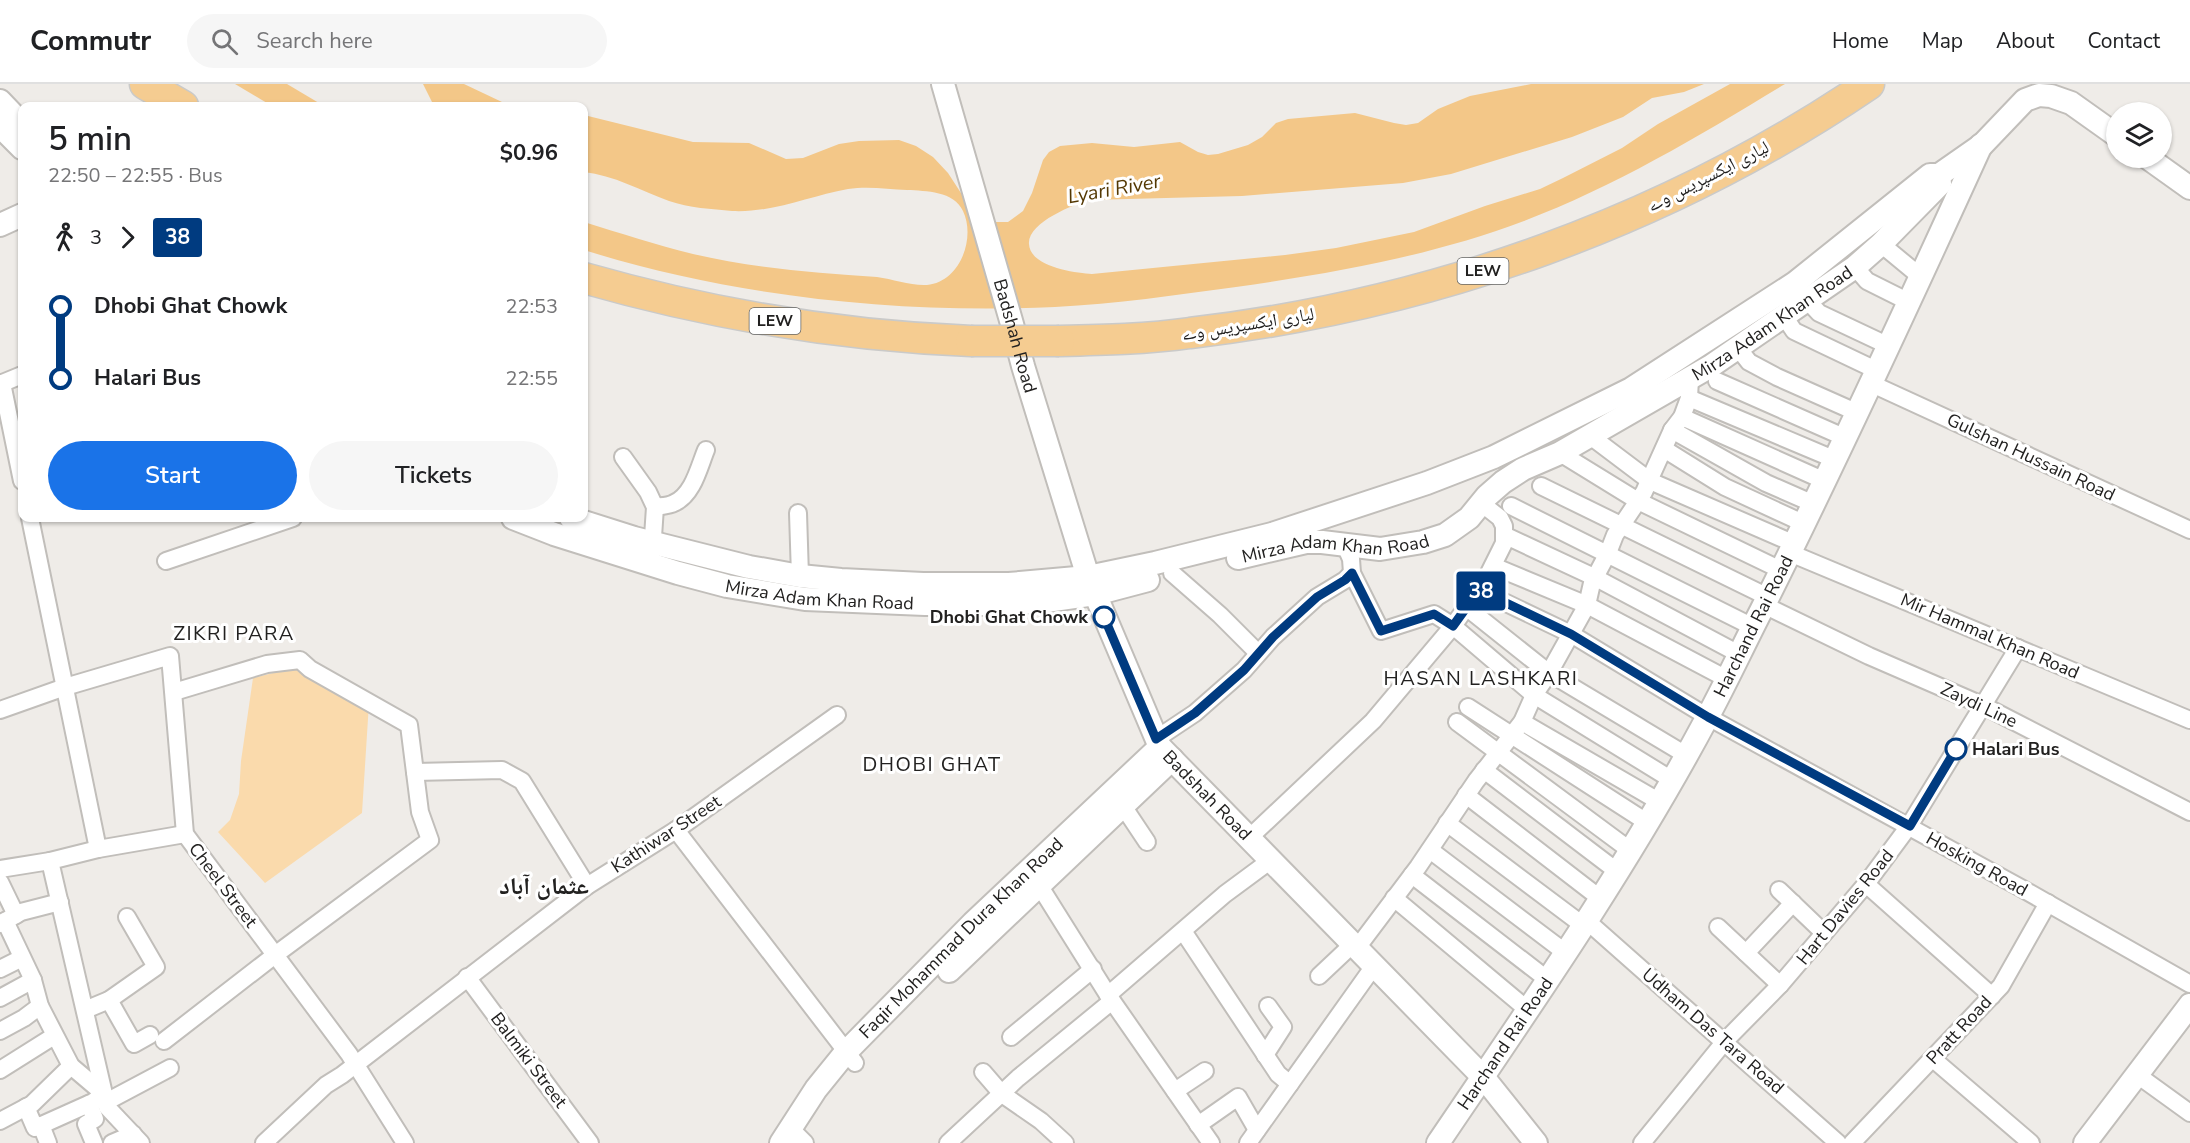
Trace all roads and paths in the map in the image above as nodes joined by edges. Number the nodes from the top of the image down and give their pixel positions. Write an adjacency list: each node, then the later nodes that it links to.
1 (145, 84): 6 (highway)
2 (1869, 84): 20 (highway, لیاری ایکسپریس وے / LEW, bridge)
3 (944, 87): 67 (main road, Badshah Road)
4 (2051, 90): 9 (main road); 11 (main road, Mirza Adam Khan Road)
5 (0, 100): 7 (main road)
6 (176, 102)
7 (18, 120)
8 (0, 126): 10 (main road)
9 (2106, 128)
10 (18, 144)
11 (1982, 145): 13 (main road, Mirza Adam Khan Road); 19 (main road, Harchand Rai Road)
12 (2162, 168): 14 (main road)
13 (1940, 175): 17 (main road, Mirza Adam Khan Road); 67 (main road, Mirza Adam Khan Road)
14 (2190, 188)
15 (18, 217): 16 (main road)
16 (0, 225)
17 (1881, 244): 18 (main road, Mirza Adam Khan Road); 19 (street)
18 (1855, 267): 21 (main road, Mirza Adam Khan Road); 22 (street)
19 (1921, 277): 22 (main road, Harchand Rai Road)
20 (588, 279)
21 (1807, 300): 23 (main road, Mirza Adam Khan Road); 24 (street)
22 (1910, 302): 24 (main road, Harchand Rai Road)
23 (1784, 316): 25 (main road, Mirza Adam Khan Road); 27 (street, Gulshan Hussain Road)
24 (1889, 346): 27 (main road, Harchand Rai Road)
25 (1738, 348): 30 (main road, Mirza Adam Khan Road); 31 (street)
26 (18, 377): 29 (street)
27 (1875, 378): 31 (main road, Harchand Rai Road); 55 (street, Gulshan Hussain Road)
28 (1717, 381): 34 (street)
29 (1, 384): 40 (street)
30 (1690, 388): 32 (street); 33 (main road, Mirza Adam Khan Road); 39 (street)
31 (1858, 413): 34 (main road, Harchand Rai Road)
32 (1677, 423): 35 (street); 42 (street); 46 (street)
33 (1588, 435): 37 (main road, Mirza Adam Khan Road); 41 (street)
34 (1846, 438): 39 (main road, Harchand Rai Road)
35 (1664, 448): 41 (street); 58 (street)
36 (706, 450): 48 (street)
37 (1560, 453): 44 (street); 45 (main road, Mirza Adam Khan Road)
38 (623, 457): 48 (street)
39 (1836, 460): 42 (main road, Harchand Rai Road)
40 (18, 463)
41 (1650, 481): 44 (street); 58 (street)
42 (1825, 481): 46 (main road, Harchand Rai Road)
43 (1541, 486): 54 (street, Zaydi Line)
44 (1638, 501): 54 (street); 58 (street)
45 (1481, 503): 56 (street); 57 (main road, Mirza Adam Khan Road)
46 (1814, 504): 58 (main road, Harchand Rai Road)
47 (1511, 506): 59 (street)
48 (654, 507): 60 (street)
49 (798, 513): 65 (street)
50 (31, 522): 80 (street)
51 (281, 522): 61 (street)
52 (523, 522): 60 (main road, Mirza Adam Khan Road)
53 (581, 522): 60 (main road, Mirza Adam Khan Road)
54 (1621, 524): 59 (street); 69 (street, Zaydi Line)
55 (2190, 530)
56 (1504, 535): 62 (street); 66 (street)
57 (1345, 545): 63 (main road, Mirza Adam Khan Road); 64 (street)
58 (1793, 548): 69 (main road, Harchand Rai Road); 75 (street, Mir Hammal Khan Road)
59 (1608, 553): 66 (street); 73 (street)
60 (652, 554): 65 (main road, Mirza Adam Khan Road); 67 (main road, Mirza Adam Khan Road)
61 (166, 561)
62 (1493, 566): 68 (street); 70 (street)
63 (1172, 573): 67 (main road, Mirza Adam Khan Road); 76 (street)
64 (1352, 573): 72 (street); 76 (street)
65 (800, 576): 67 (main road, Mirza Adam Khan Road)
66 (1596, 578): 70 (street); 77 (street)
67 (1091, 586): 92 (main road, Badshah Road)
68 (1479, 590): 71 (street); 74 (street, Hosking Road)
69 (1766, 601): 73 (main road, Harchand Rai Road); 83 (street, Zaydi Line)
70 (1587, 605): 74 (street); 79 (street)
71 (1466, 608): 72 (street); 78 (street)
72 (1453, 626): 82 (street); 107 (street)
73 (1753, 627): 77 (main road, Harchand Rai Road)
74 (1571, 634): 78 (street); 87 (street, Hosking Road)
75 (2018, 648): 83 (street, Hart Davies Road); 88 (street, Mir Hammal Khan Road)
76 (1258, 653): 92 (street)
77 (1740, 654): 79 (main road, Harchand Rai Road)
78 (1549, 673): 82 (street); 94 (street)
79 (1727, 679): 87 (main road, Harchand Rai Road)
80 (65, 687): 81 (street, Cheel Street); 85 (street); 109 (street)
81 (174, 692): 96 (street); 106 (street, Cheel Street)
82 (1534, 695): 90 (street); 97 (street)
83 (1982, 705): 101 (street, Zaydi Line); 104 (street, Hart Davies Road)
84 (1468, 707): 91 (street)
85 (0, 710)
86 (837, 715): 105 (street, Kathiwar Street)
87 (1708, 717): 94 (main road, Harchand Rai Road); 104 (street, Hosking Road)
88 (2190, 720)
89 (1457, 722): 93 (street)
90 (1522, 722): 91 (street); 99 (street)
91 (1511, 736): 93 (street); 102 (street)
92 (1163, 748): 100 (main road, Faqir Mohammad Dura Khan Road); 107 (main road, Badshah Road); 161 (main road, Faqir Mohammad Dura Khan Road)
93 (1498, 752): 95 (street); 111 (street)
94 (1686, 755): 97 (main road, Harchand Rai Road)
95 (1484, 770): 98 (street); 115 (street)
96 (415, 772): 120 (street); 136 (street)
97 (1672, 780): 99 (main road, Harchand Rai Road)
98 (1466, 795): 103 (street); 124 (street)
99 (1660, 802): 102 (main road, Harchand Rai Road)
100 (1123, 806): 108 (street); 119 (main road, Faqir Mohammad Dura Khan Road)
101 (2190, 812)
102 (1648, 823): 111 (main road, Harchand Rai Road)
103 (1447, 824): 110 (street); 129 (street, Udham Das Tara Road)
104 (1910, 826): 118 (street, Hart Davies Road); 126 (street, Hosking Road)
105 (676, 830): 120 (street, Kathiwar Street); 161 (street)
106 (185, 834): 109 (street); 136 (street, Cheel Street)
107 (1249, 838): 112 (main road, Badshah Road)
108 (1147, 842)
109 (99, 849): 113 (street)
110 (1430, 850): 116 (street); 134 (street)
111 (1631, 851): 115 (main road, Harchand Rai Road)
112 (1271, 860): 131 (street); 133 (main road, Badshah Road)
113 (50, 861): 114 (street); 123 (street)
114 (0, 869)
115 (1618, 872): 124 (main road, Harchand Rai Road)
116 (1412, 875): 122 (street); 144 (street)
117 (0, 882): 128 (street)
118 (1866, 884): 132 (street, Hart Davies Road); 147 (street)
119 (1039, 885): 140 (street); 161 (main road, Faqir Mohammad Dura Khan Road)
120 (587, 886): 142 (street, Kathiwar Street)
121 (1779, 890): 125 (street)
122 (1394, 898): 133 (street); 155 (street)
123 (59, 899): 128 (street); 154 (street)
124 (1601, 899): 129 (main road, Harchand Rai Road)
125 (1793, 903): 132 (street); 135 (street)
126 (2048, 903): 145 (street, Hosking Road); 147 (street, Pratt Road)
127 (127, 917): 150 (street)
128 (7, 920): 137 (street)
129 (1586, 923): 134 (main road, Harchand Rai Road); 159 (street, Udham Das Tara Road)
130 (1718, 927): 135 (street)
131 (1183, 931): 149 (street); 160 (street)
132 (1824, 933): 146 (street, Hart Davies Road)
133 (1355, 946): 138 (main road, Badshah Road); 141 (street)
134 (1566, 952): 144 (main road, Harchand Rai Road)
135 (1746, 953): 146 (street)
136 (275, 955): 150 (street); 163 (street, Cheel Street)
137 (22, 958): 139 (street); 143 (street)
138 (1374, 966): 170 (main road, Badshah Road); 171 (street)
139 (0, 969)
140 (1093, 969): 149 (street); 158 (street)
141 (1319, 976)
142 (467, 977): 163 (street, Kathiwar Street); 189 (street, Balmiki Street)
143 (33, 980): 148 (street); 152 (street)
144 (1548, 980): 155 (main road, Harchand Rai Road)
145 (2190, 984)
146 (1780, 985): 159 (street, Hart Davies Road)
147 (1992, 996): 162 (street, Pratt Road)
148 (0, 998)
149 (1110, 998): 172 (street); 173 (street)
150 (110, 1000): 154 (street)
151 (2190, 1005): 169 (main road)
152 (40, 1006): 156 (street); 157 (street)
153 (1268, 1006): 160 (street)
154 (85, 1010): 174 (street)
155 (1528, 1010): 170 (main road, Harchand Rai Road)
156 (0, 1031)
157 (54, 1036): 164 (street); 166 (street)
158 (1011, 1037)
159 (1725, 1041): 195 (street, Hart Davies Road); 196 (street, Udham Das Tara Road)
160 (1265, 1055): 171 (street)
161 (851, 1057): 183 (main road, Faqir Mohammad Dura Khan Road)
162 (1933, 1059): 197 (street, Pratt Road); 198 (street)
163 (354, 1064): 184 (street, Kathiwar Street); 188 (street, Cheel Street)
164 (71, 1066): 174 (street); 176 (street)
165 (170, 1068): 174 (street)
166 (0, 1070)
167 (1205, 1071): 172 (street)
168 (983, 1072): 173 (street)
169 (2136, 1074): 177 (street); 199 (main road)
170 (1484, 1078): 193 (main road, Harchand Rai Road); 194 (main road, Badshah Road)
171 (1290, 1084): 181 (street)
172 (1175, 1091): 180 (street)
173 (1002, 1094): 190 (street); 191 (street)
174 (105, 1098): 175 (street); 182 (street)
175 (88, 1104): 179 (street); 186 (street)
176 (26, 1107): 178 (street); 179 (street)
177 (2190, 1113)
178 (0, 1121)
179 (41, 1125): 185 (street)
180 (1198, 1125): 181 (street); 192 (street)
181 (1253, 1137)
182 (137, 1139): 187 (street)
183 (795, 1139)
184 (271, 1141)
185 (48, 1143)
186 (94, 1143)
187 (112, 1143)
188 (405, 1143)
189 (590, 1143)
190 (948, 1143)
191 (1065, 1143)
192 (1211, 1143)
193 (1438, 1143)
194 (1536, 1143)
195 (1642, 1143)
196 (1838, 1143)
197 (1852, 1143)
198 (2031, 1143)
199 (2085, 1143)

